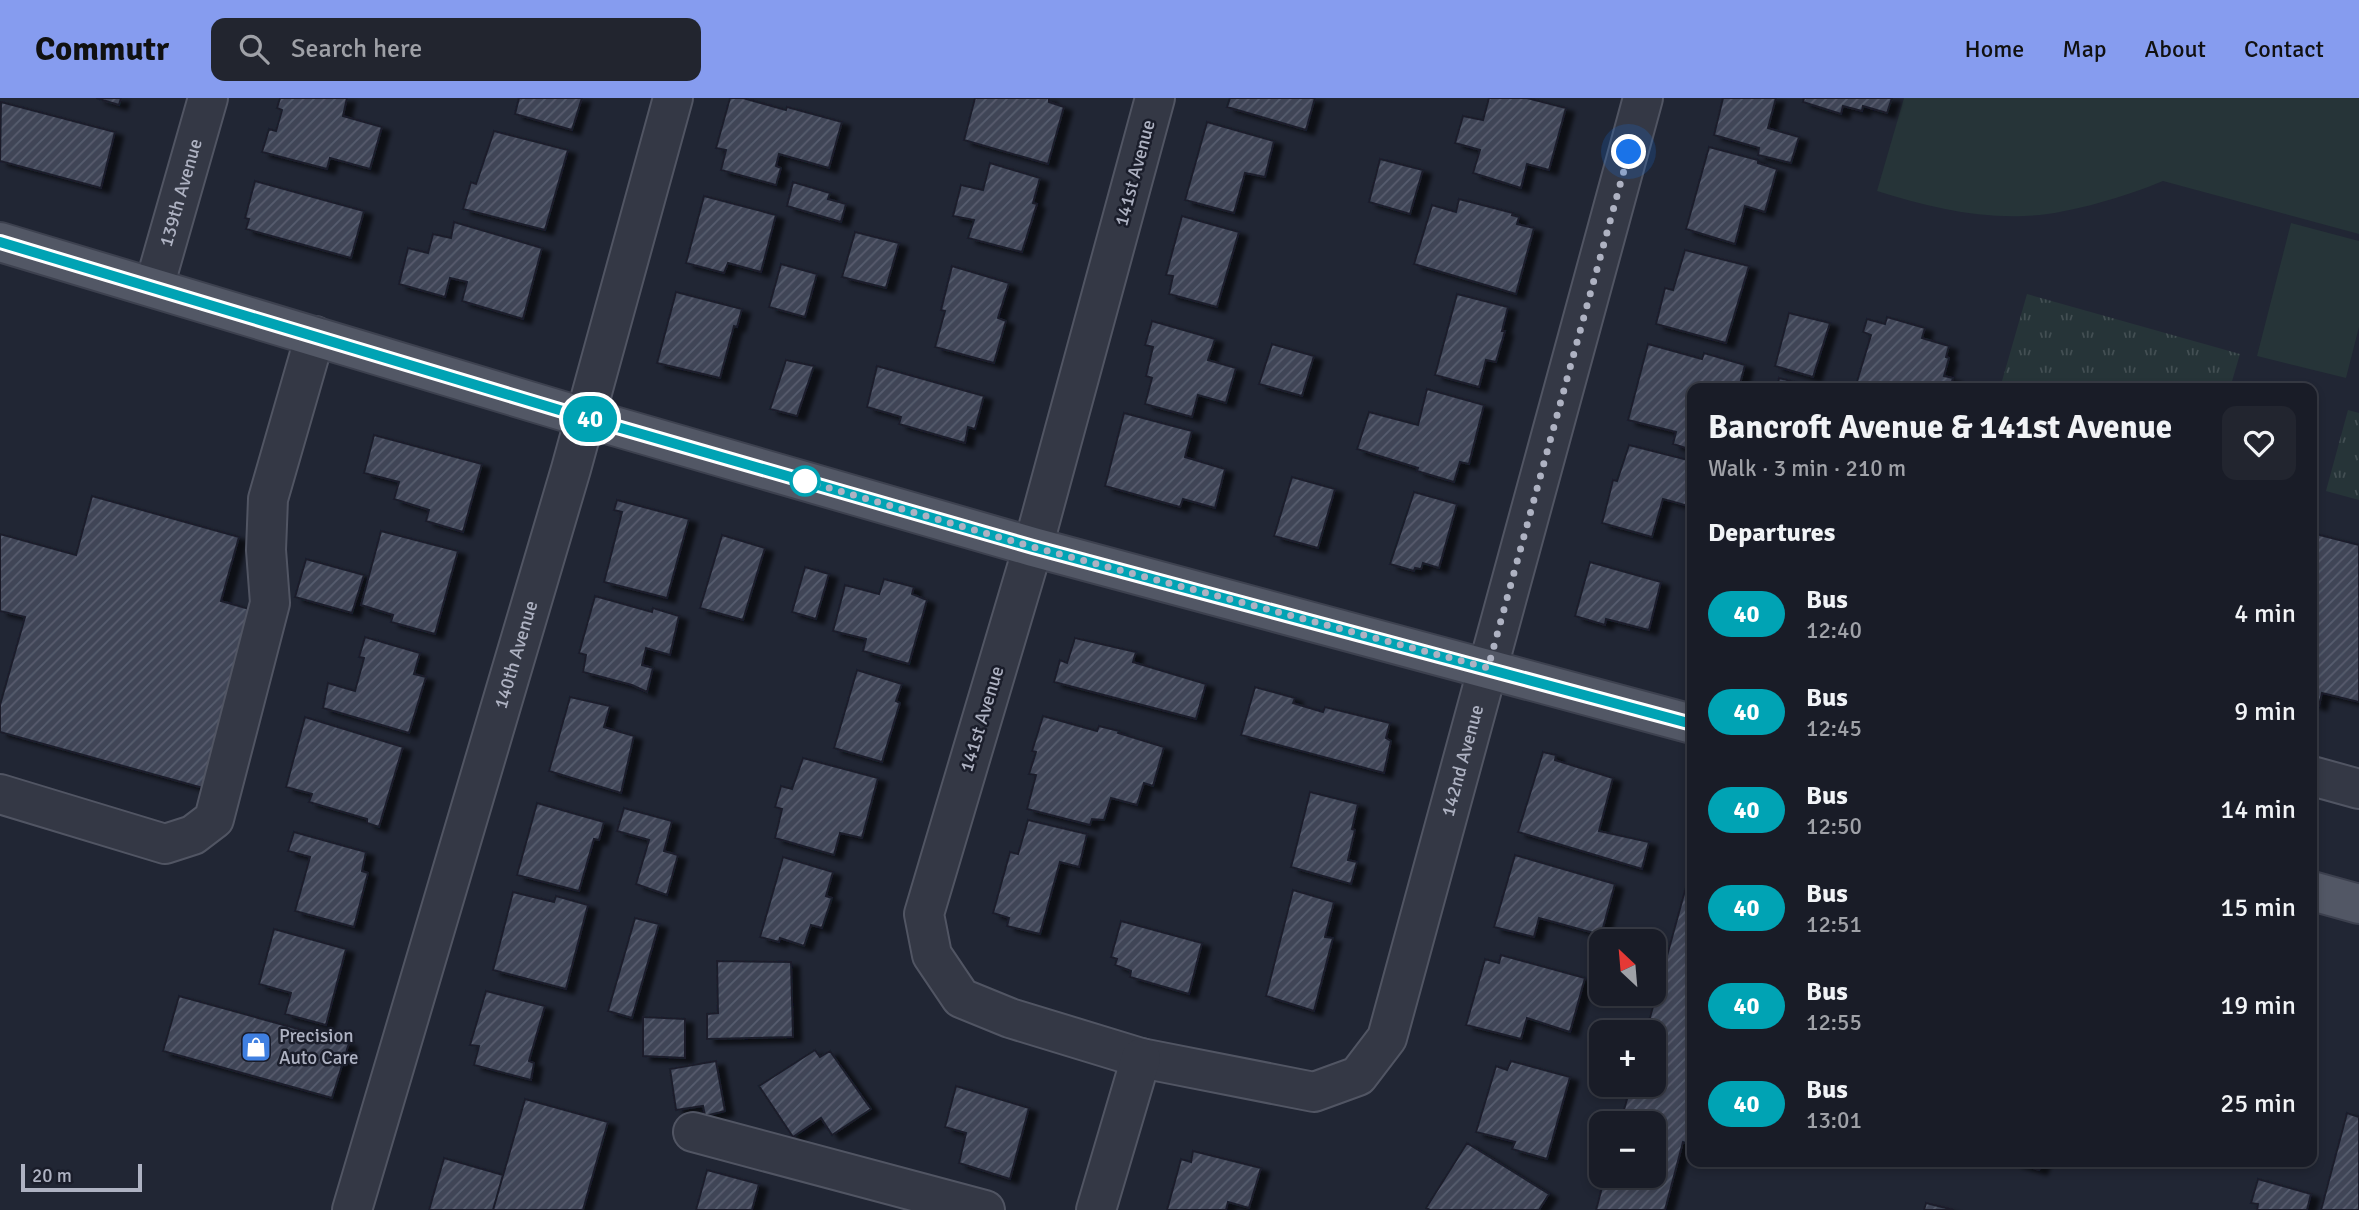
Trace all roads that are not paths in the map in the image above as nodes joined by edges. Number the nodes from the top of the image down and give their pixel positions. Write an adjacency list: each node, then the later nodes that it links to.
1 (208, 98): 6 (street, 139th Avenue)
2 (673, 98): 8 (street, 140th Avenue)
3 (1155, 98): 9 (street, 141st Avenue)
4 (1643, 98): 10 (street, 142nd Avenue)
5 (0, 242): 6 (main road)
6 (154, 287): 7 (main road)
7 (315, 336): 8 (main road); 14 (street)
8 (586, 418): 9 (main road); 19 (street, 140th Avenue)
9 (1033, 547): 10 (main road); 17 (street, 141st Avenue)
10 (1488, 668): 11 (main road); 17 (street, 142nd Avenue)
11 (1687, 722)
12 (2317, 777): 13 (street)
13 (2359, 789)
14 (0, 794)
15 (2317, 892): 16 (main road)
16 (2359, 904)
17 (1140, 1058): 21 (street)
18 (693, 1132): 20 (street)
19 (352, 1210)
20 (985, 1210)
21 (1097, 1210)

